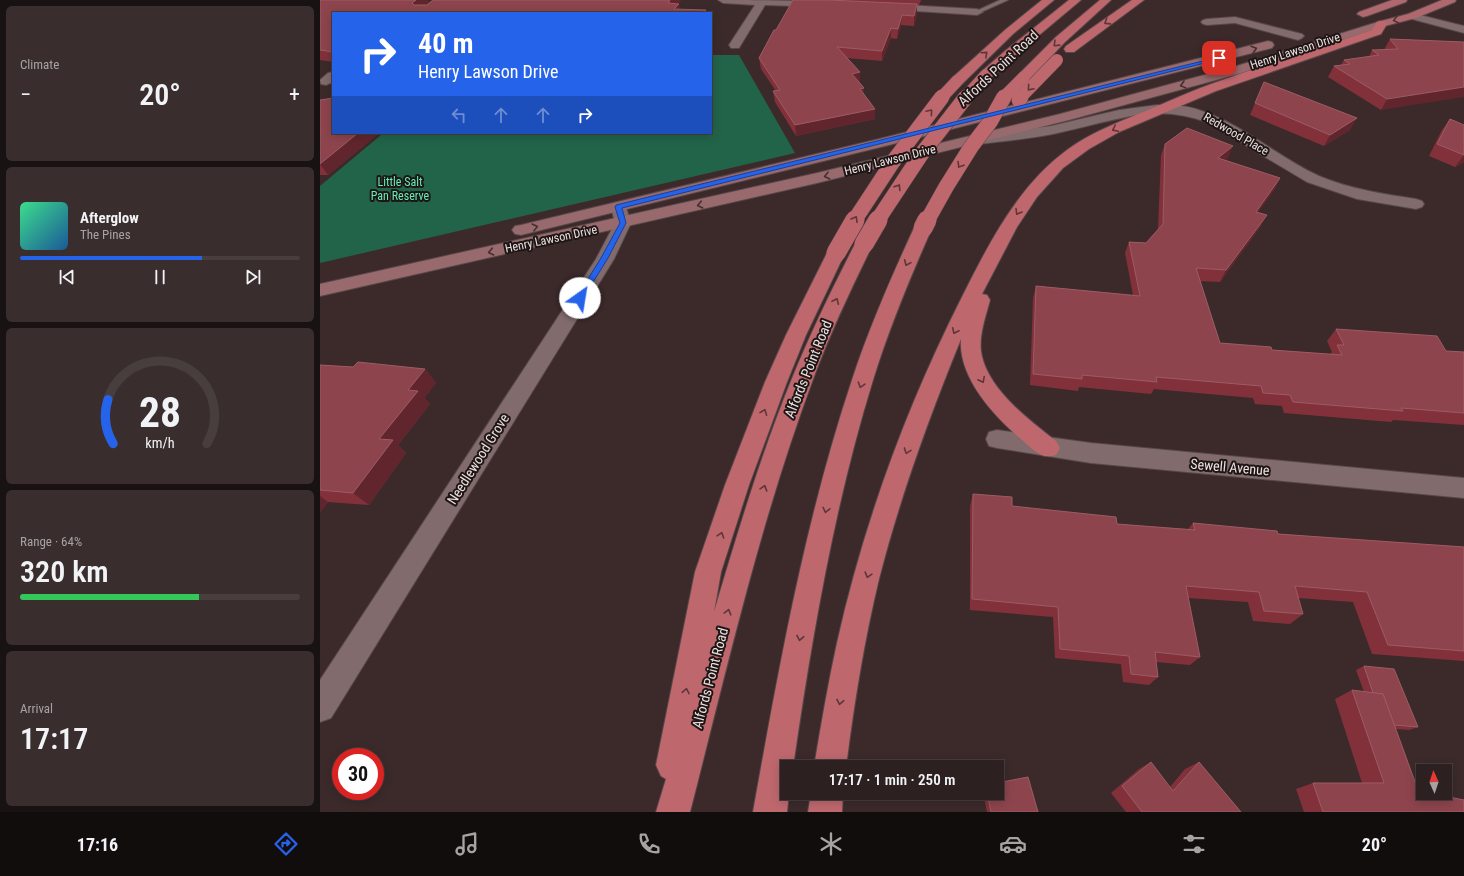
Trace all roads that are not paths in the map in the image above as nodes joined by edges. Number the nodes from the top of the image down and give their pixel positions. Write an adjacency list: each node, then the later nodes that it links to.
1 (723, 0): 9 (street)
2 (1005, 0): 12 (lane)
3 (1049, 0): 35 (highway, one-way to 3, bridge)
4 (1076, 0): 36 (highway, Alfords Point Road, one-way to 4, bridge)
5 (1106, 0): 22 (highway, Alfords Point Road, one-way to 22, bridge)
6 (1139, 0): 22 (highway, one-way to 22, bridge)
7 (1402, 0): 14 (main road, Henry Lawson Drive)
8 (1451, 0): 13 (main road, Henry Lawson Drive)
9 (762, 1): 10 (street); 20 (street)
10 (837, 5)
11 (876, 7): 12 (street)
12 (976, 12)
13 (1412, 16): 16 (main road, Henry Lawson Drive, one-way to 16); 17 (street)
14 (1349, 19)
15 (1207, 22): 19 (street)
16 (1381, 24): 21 (highway); 23 (main road, Henry Lawson Drive, one-way to 23)
17 (1464, 30)
18 (1312, 31): 19 (main road, Henry Lawson Drive)
19 (1298, 36): 25 (main road, Henry Lawson Drive, one-way to 19)
20 (735, 45)
21 (1164, 108): 23 (street, Redwood Place); 24 (street, Redwood Place); 26 (highway, one-way to 26)
22 (990, 122): 37 (highway, Alfords Point Road, one-way to 37, bridge)
23 (953, 144): 25 (main road, Henry Lawson Drive, one-way to 25)
24 (1416, 204)
25 (621, 215): 27 (main road, Henry Lawson Drive, one-way to 25); 28 (main road, Henry Lawson Drive, one-way to 28); 32 (street, Needlewood Grove)
26 (991, 258): 30 (highway, one-way to 30); 33 (highway, one-way to 33)
27 (320, 278)
28 (320, 290)
29 (996, 439): 30 (street, Sewell Avenue)
30 (1048, 448): 31 (street, Sewell Avenue)
31 (1464, 488)
32 (320, 708)
33 (831, 760)
34 (826, 800): 38 (highway)
35 (664, 812)
36 (673, 812)
37 (770, 812)
38 (825, 812)

